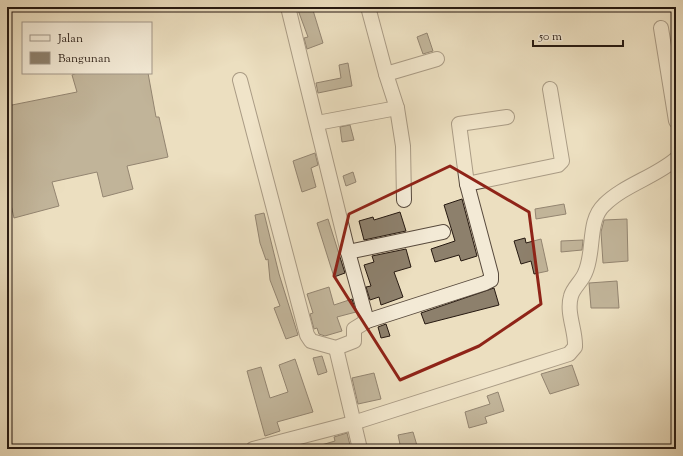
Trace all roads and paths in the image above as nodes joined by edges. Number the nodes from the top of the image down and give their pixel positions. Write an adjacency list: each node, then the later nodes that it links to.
1 (288, 7): 13 (street)
2 (368, 7): 6 (street)
3 (661, 28): 4 (street)
4 (670, 48): 9 (street)
5 (437, 59): 6 (street)
6 (386, 74): 10 (street)
7 (240, 80): 20 (street)
8 (550, 89): 15 (street)
9 (674, 101): 12 (street)
10 (397, 108): 13 (street); 16 (street)
11 (507, 117): 15 (street)
12 (676, 121)
13 (317, 123): 18 (street)
14 (676, 159): 21 (street)
15 (468, 184): 19 (street)
16 (404, 200)
17 (443, 232): 18 (street)
18 (348, 252): 19 (street)
19 (367, 321): 20 (street)
20 (336, 348): 21 (street)
21 (353, 423): 22 (street); 23 (street)
22 (253, 449)
23 (360, 449)

